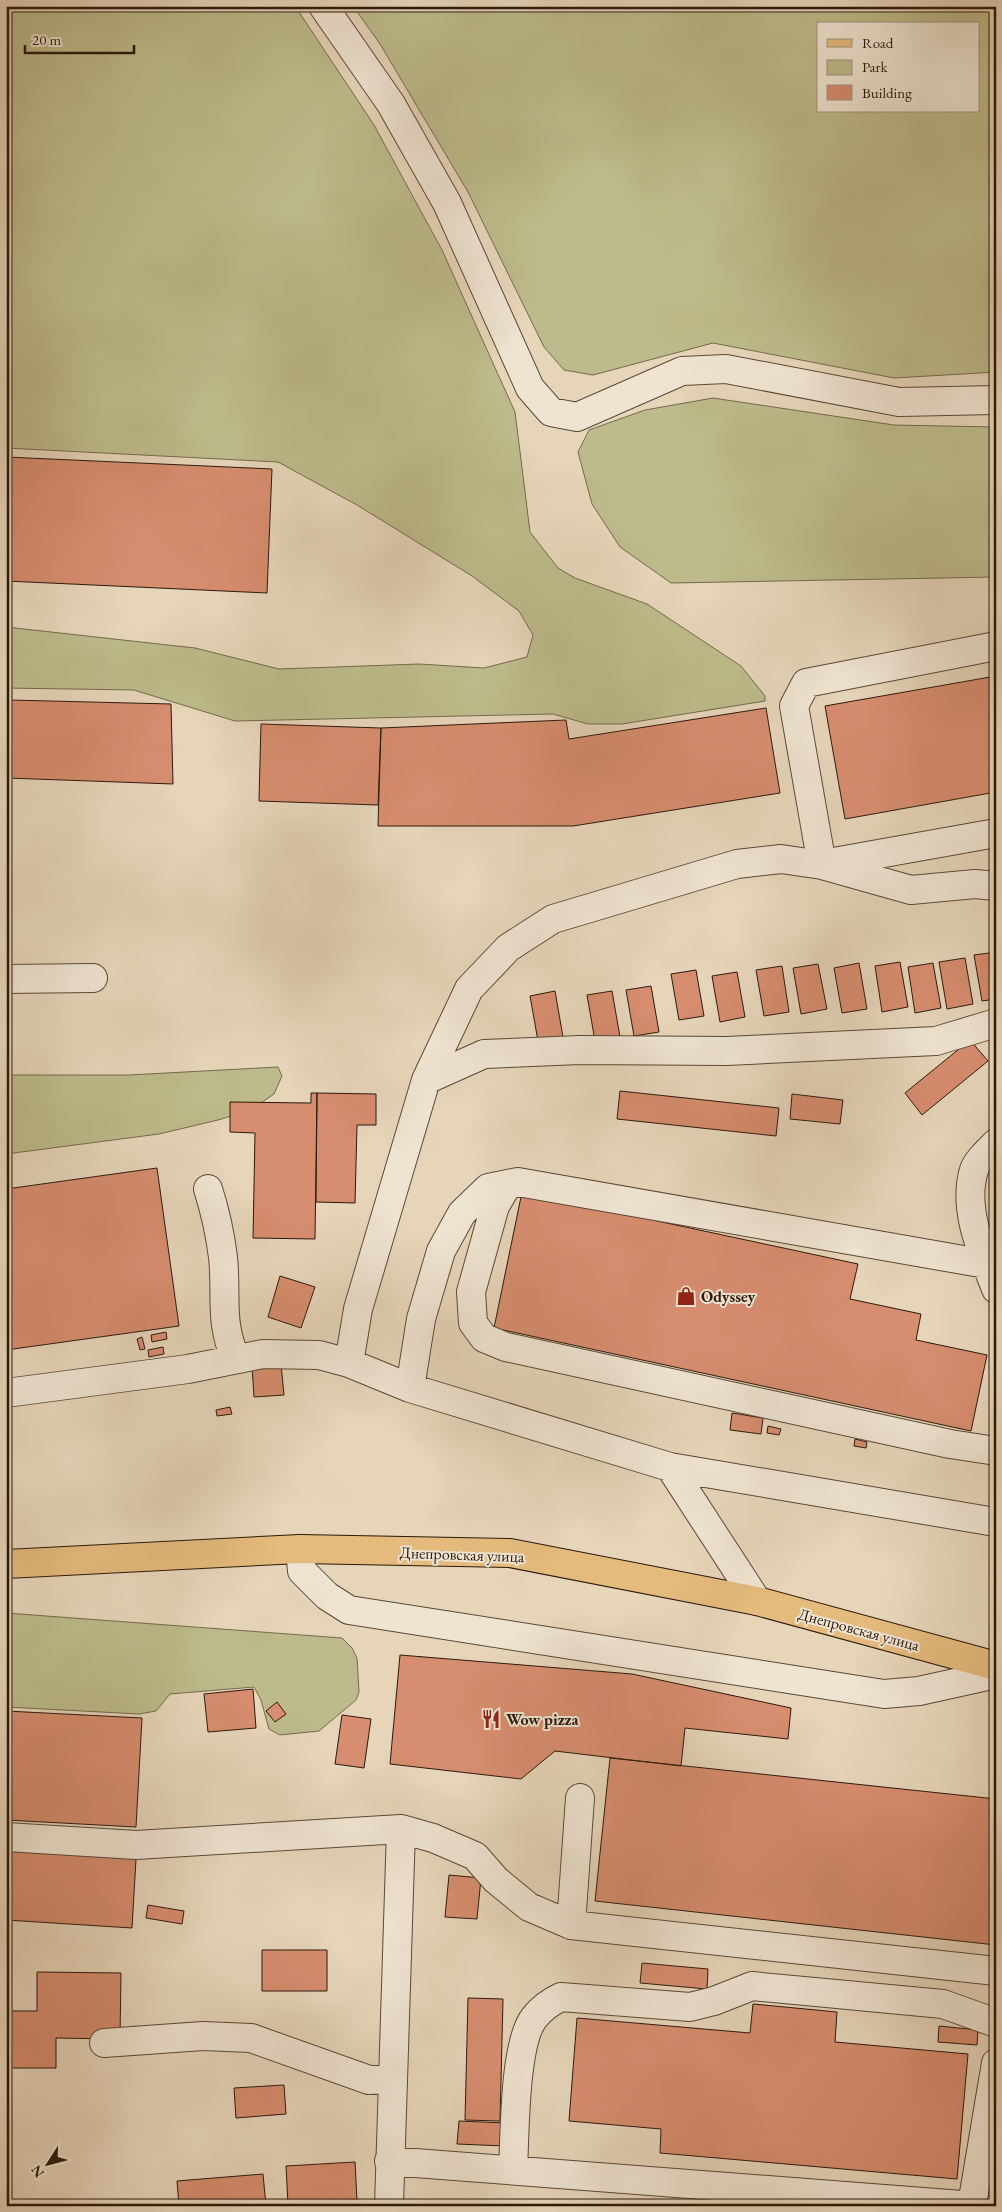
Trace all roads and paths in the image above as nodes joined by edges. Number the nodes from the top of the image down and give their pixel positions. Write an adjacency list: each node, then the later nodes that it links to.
1 (323, 6): 2 (lane)
2 (996, 400)
3 (996, 646): 5 (lane)
4 (996, 833): 5 (lane)
5 (822, 864): 6 (lane); 10 (lane)
6 (996, 886)
7 (92, 978): 8 (lane)
8 (6, 979)
9 (996, 1024): 10 (lane)
10 (426, 1080): 17 (lane)
11 (996, 1143): 14 (lane)
12 (508, 1184): 14 (lane); 18 (lane); 20 (lane)
13 (208, 1189): 16 (lane)
14 (986, 1264): 15 (lane)
15 (996, 1289)
16 (236, 1359): 17 (lane); 19 (lane)
17 (349, 1363): 18 (lane)
18 (410, 1388): 21 (lane)
19 (6, 1393)
20 (996, 1451)
21 (670, 1467): 22 (lane); 25 (lane)
22 (996, 1522)
23 (300, 1549): 24 (main road, Днепровская улица); 25 (main road, Днепровская улица); 27 (lane)
24 (6, 1564)
25 (758, 1601): 26 (main road, Днепровская улица)
26 (996, 1666)
27 (996, 1674)
28 (580, 1798): 31 (lane)
29 (401, 1830): 30 (lane); 31 (lane); 36 (lane)
30 (6, 1837)
31 (571, 1925): 32 (lane)
32 (996, 1972)
33 (996, 2022): 38 (lane)
34 (104, 2043): 36 (lane)
35 (996, 2063): 40 (lane)
36 (392, 2079): 37 (lane)
37 (390, 2161): 38 (lane); 39 (lane)
38 (513, 2170): 40 (lane)
39 (389, 2206)
40 (973, 2206)

